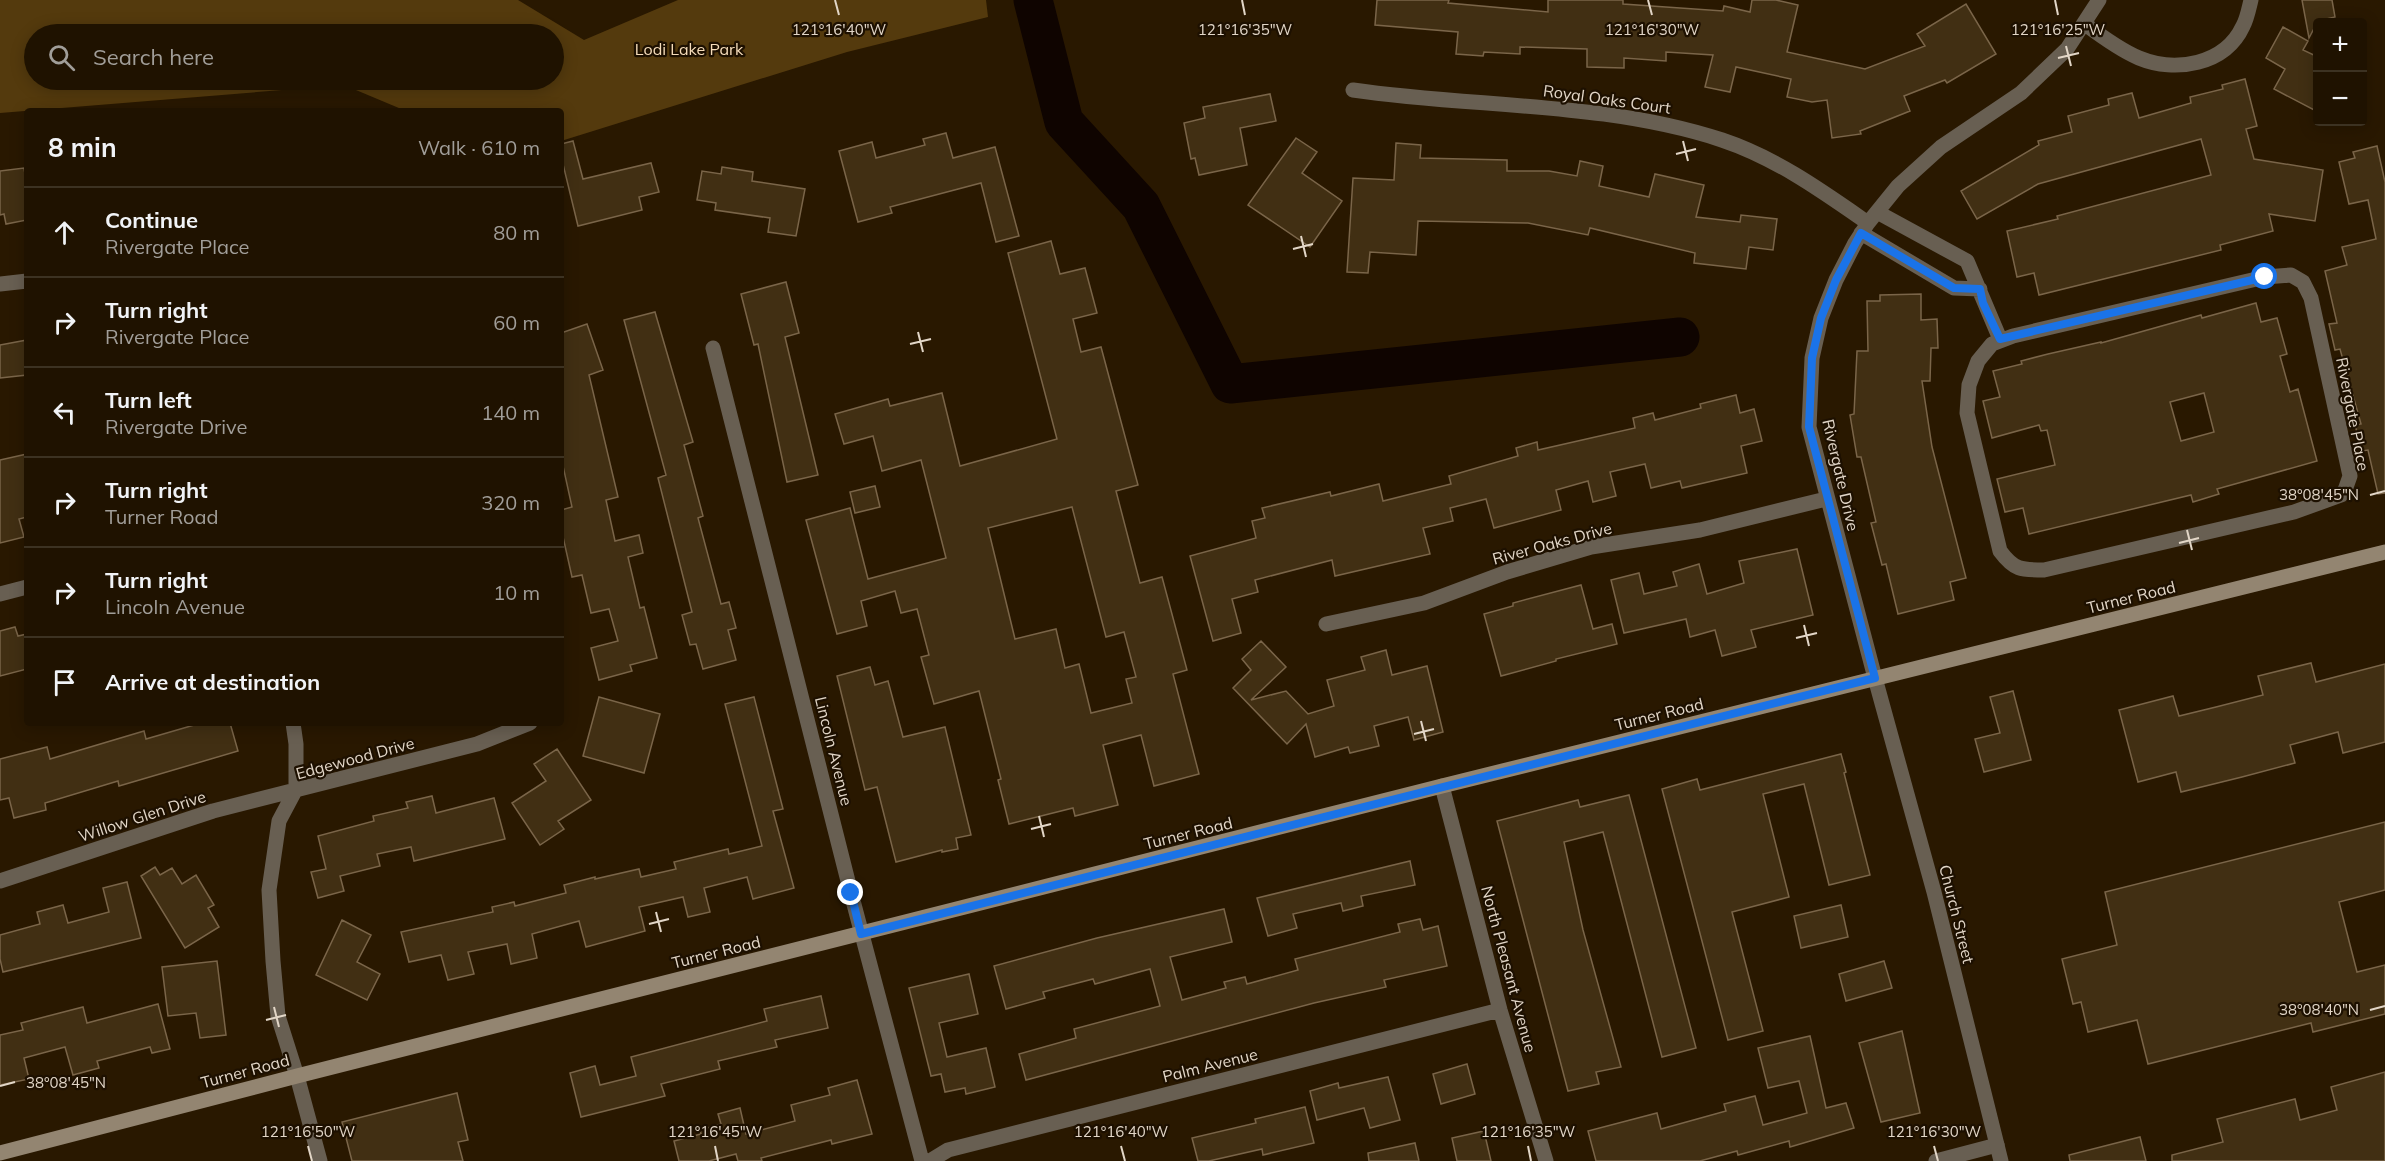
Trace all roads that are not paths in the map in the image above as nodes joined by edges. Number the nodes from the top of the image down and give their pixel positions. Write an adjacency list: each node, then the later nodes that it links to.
1 (2099, 0): 3 (street, Rivergate Drive)
2 (2251, 0): 3 (street)
3 (2085, 24): 5 (street, Rivergate Drive)
4 (1353, 90): 5 (street, Royal Oaks Court)
5 (1869, 223): 8 (street); 8 (street); 11 (street, Rivergate Drive)
6 (24, 281): 7 (street)
7 (0, 284)
8 (1980, 289): 9 (street)
9 (2000, 339): 9 (street, Rivergate Place)
10 (713, 348): 22 (street, Lincoln Avenue)
11 (1826, 499): 15 (street, River Oaks Drive); 16 (street, Rivergate Drive)
12 (2385, 552): 16 (main road, Turner Road)
13 (24, 588): 14 (street)
14 (0, 594)
15 (1326, 624)
16 (1875, 678): 19 (main road, Turner Road); 25 (street, Church Street)
17 (293, 726): 20 (street)
18 (522, 726): 20 (street, Edgewood Drive)
19 (1442, 786): 22 (main road, Turner Road); 23 (street, North Pleasant Avenue)
20 (296, 789): 21 (street, Willow Glen Drive); 24 (street, Edgewood Drive)
21 (0, 880)
22 (861, 934): 24 (main road, Turner Road); 28 (street, Lincoln Avenue)
23 (1500, 1010): 29 (street, Palm Avenue); 30 (street, North Pleasant Avenue)
24 (297, 1076): 26 (main road, Turner Road); 27 (street, Edgewood Drive)
25 (1997, 1145): 31 (street); 32 (street, Church Street)
26 (0, 1153)
27 (320, 1161)
28 (922, 1161)
29 (930, 1161)
30 (1546, 1161)
31 (1936, 1161)
32 (2001, 1161)

